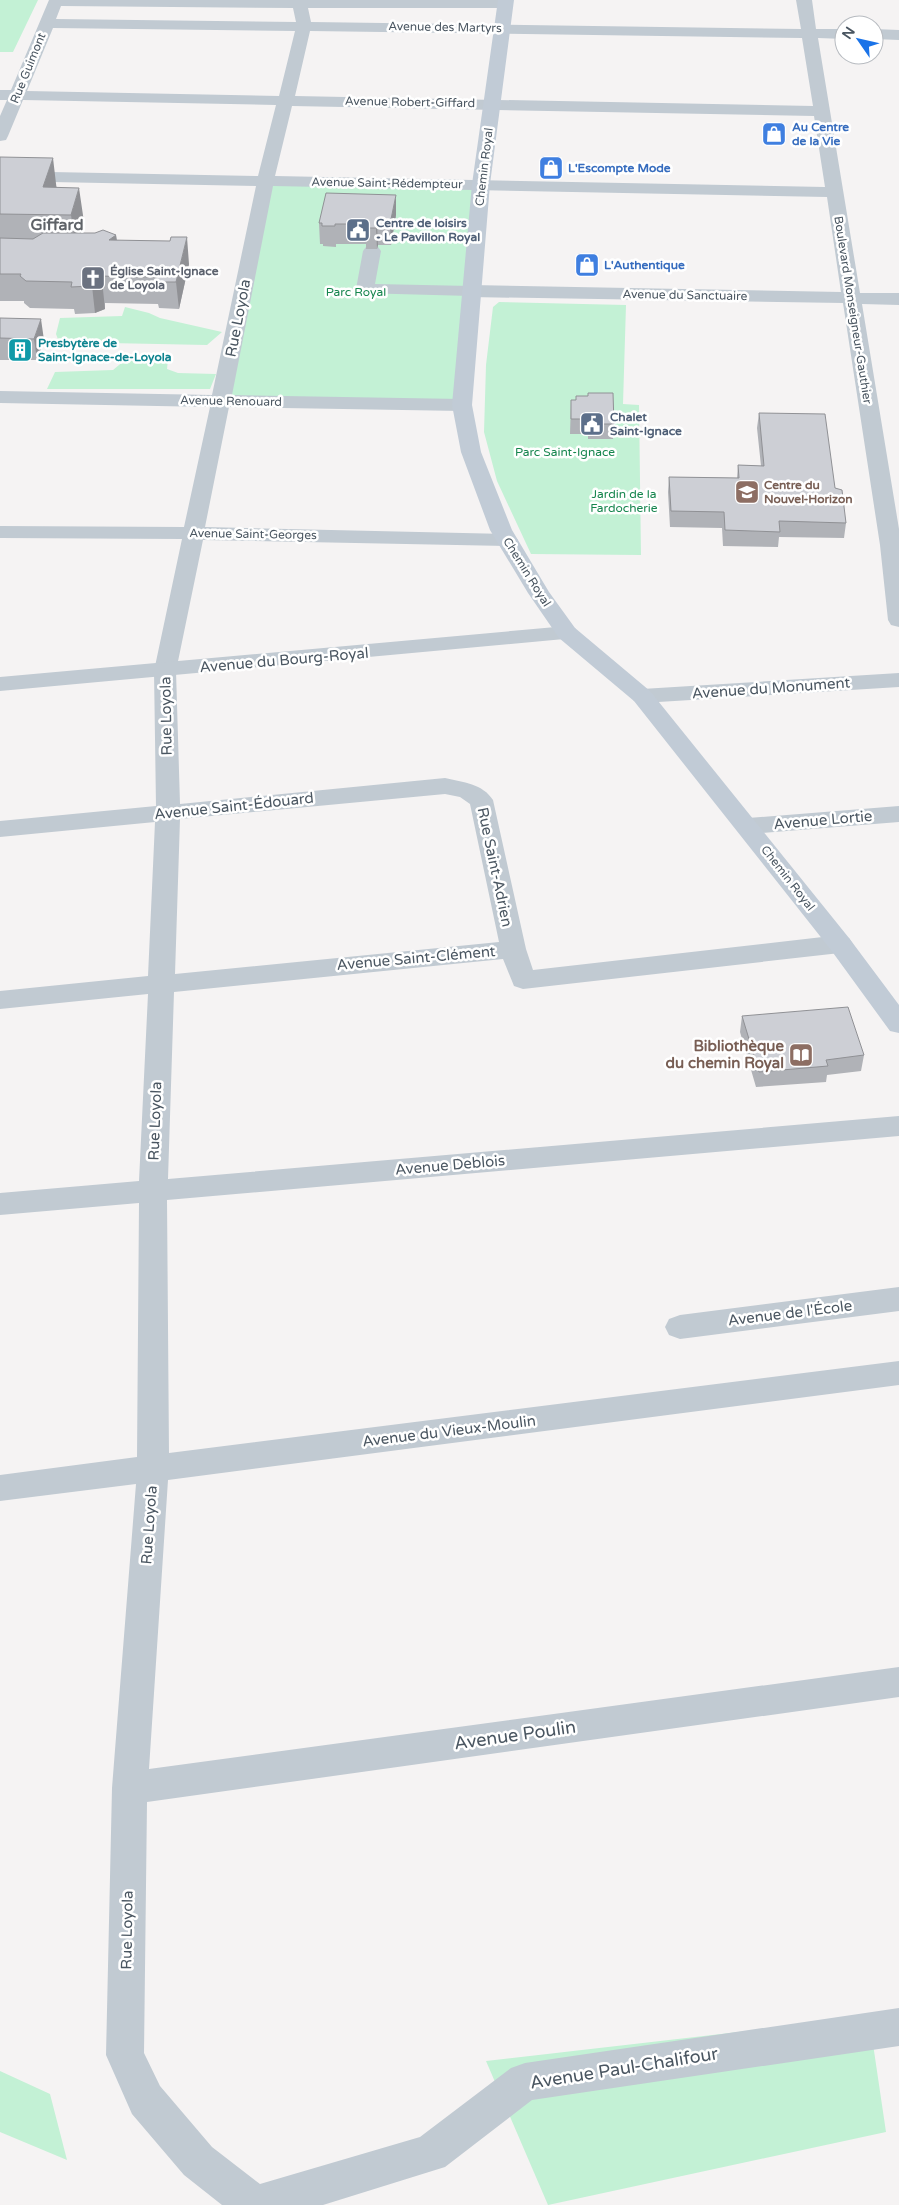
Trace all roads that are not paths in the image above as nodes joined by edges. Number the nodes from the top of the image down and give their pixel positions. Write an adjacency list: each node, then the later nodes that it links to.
1 (56, 0): 3 (street, Avenue des Martyrs); 5 (street, Rue Guimont)
2 (804, 0): 8 (street, Boulevard Monseigneur-Gauthier)
3 (300, 2): 4 (street, Avenue des Martyrs); 6 (street, Rue Loyola)
4 (505, 2): 7 (main road, Chemin Royal)
5 (46, 23): 6 (street, Avenue des Martyrs); 13 (street, Rue Guimont)
6 (304, 25): 7 (street, Avenue des Martyrs); 14 (street, Rue Loyola)
7 (501, 28): 8 (street, Avenue des Martyrs); 15 (main road, Chemin Royal)
8 (809, 33): 9 (street, Avenue des Martyrs); 16 (street, Boulevard Monseigneur-Gauthier)
9 (834, 34)
10 (884, 34): 11 (street)
11 (899, 35)
12 (0, 95): 13 (street, Avenue Robert-Giffard)
13 (17, 96): 14 (street, Avenue Robert-Giffard); 17 (street, Rue Guimont)
14 (287, 100): 15 (street, Avenue Robert-Giffard); 19 (street, Rue Loyola)
15 (492, 104): 16 (street, Avenue Robert-Giffard); 20 (main road, Chemin Royal)
16 (820, 111): 21 (street, Boulevard Monseigneur-Gauthier)
17 (0, 136)
18 (0, 176): 19 (street, Avenue Saint-Rédempteur)
19 (266, 180): 20 (street, Avenue Saint-Rédempteur); 27 (street, Rue Loyola)
20 (481, 184): 21 (street, Avenue Saint-Rédempteur); 23 (main road, Chemin Royal)
21 (835, 192): 24 (street, Boulevard Monseigneur-Gauthier)
22 (372, 251): 23 (street)
23 (471, 291): 24 (street, Avenue du Sanctuaire); 28 (main road, Chemin Royal)
24 (851, 298): 25 (street, Avenue du Sanctuaire); 32 (street, Boulevard Monseigneur-Gauthier)
25 (899, 299)
26 (0, 397): 27 (street, Avenue Renouard)
27 (221, 401): 28 (street, Avenue Renouard); 30 (street, Rue Loyola)
28 (462, 405): 31 (main road, Chemin Royal)
29 (0, 532): 30 (street, Avenue Saint-Georges)
30 (194, 533): 31 (street, Avenue Saint-Georges); 35 (street, Rue Loyola)
31 (507, 540): 34 (main road, Chemin Royal)
32 (895, 545): 33 (street, Boulevard Monseigneur-Gauthier)
33 (899, 620)
34 (567, 633): 35 (street, Avenue du Bourg-Royal); 38 (main road, Chemin Royal)
35 (165, 671): 37 (street, Avenue du Bourg-Royal); 40 (street, Rue Loyola)
36 (899, 680): 38 (street, Avenue du Monument)
37 (0, 684)
38 (642, 696): 42 (main road, Chemin Royal)
39 (468, 791): 40 (street, Avenue Saint-Édouard); 45 (street, Rue Saint-Adrien)
40 (168, 813): 43 (street, Avenue Saint-Édouard); 46 (street, Rue Loyola)
41 (899, 814): 42 (street, Avenue Lortie)
42 (748, 826): 44 (main road, Chemin Royal)
43 (0, 829)
44 (840, 944): 45 (street, Avenue Saint-Clément); 48 (main road, Chemin Royal)
45 (513, 949): 46 (street, Avenue Saint-Clément)
46 (160, 982): 47 (street, Avenue Saint-Clément); 50 (street, Rue Loyola)
47 (0, 1000)
48 (897, 1019)
49 (899, 1126): 50 (street, Avenue Deblois)
50 (153, 1191): 51 (street, Avenue Deblois); 55 (street, Rue Loyola)
51 (0, 1204)
52 (899, 1299): 53 (street, Avenue de l'École)
53 (680, 1327)
54 (899, 1373): 55 (street, Avenue du Vieux-Moulin)
55 (153, 1469): 56 (street, Avenue du Vieux-Moulin); 58 (street, Rue Loyola)
56 (0, 1488)
57 (899, 1682): 58 (street, Avenue Poulin)
58 (130, 1788): 60 (street, Rue Loyola)
59 (899, 2027): 60 (street, Avenue Paul-Chalifour)
60 (256, 2205)

